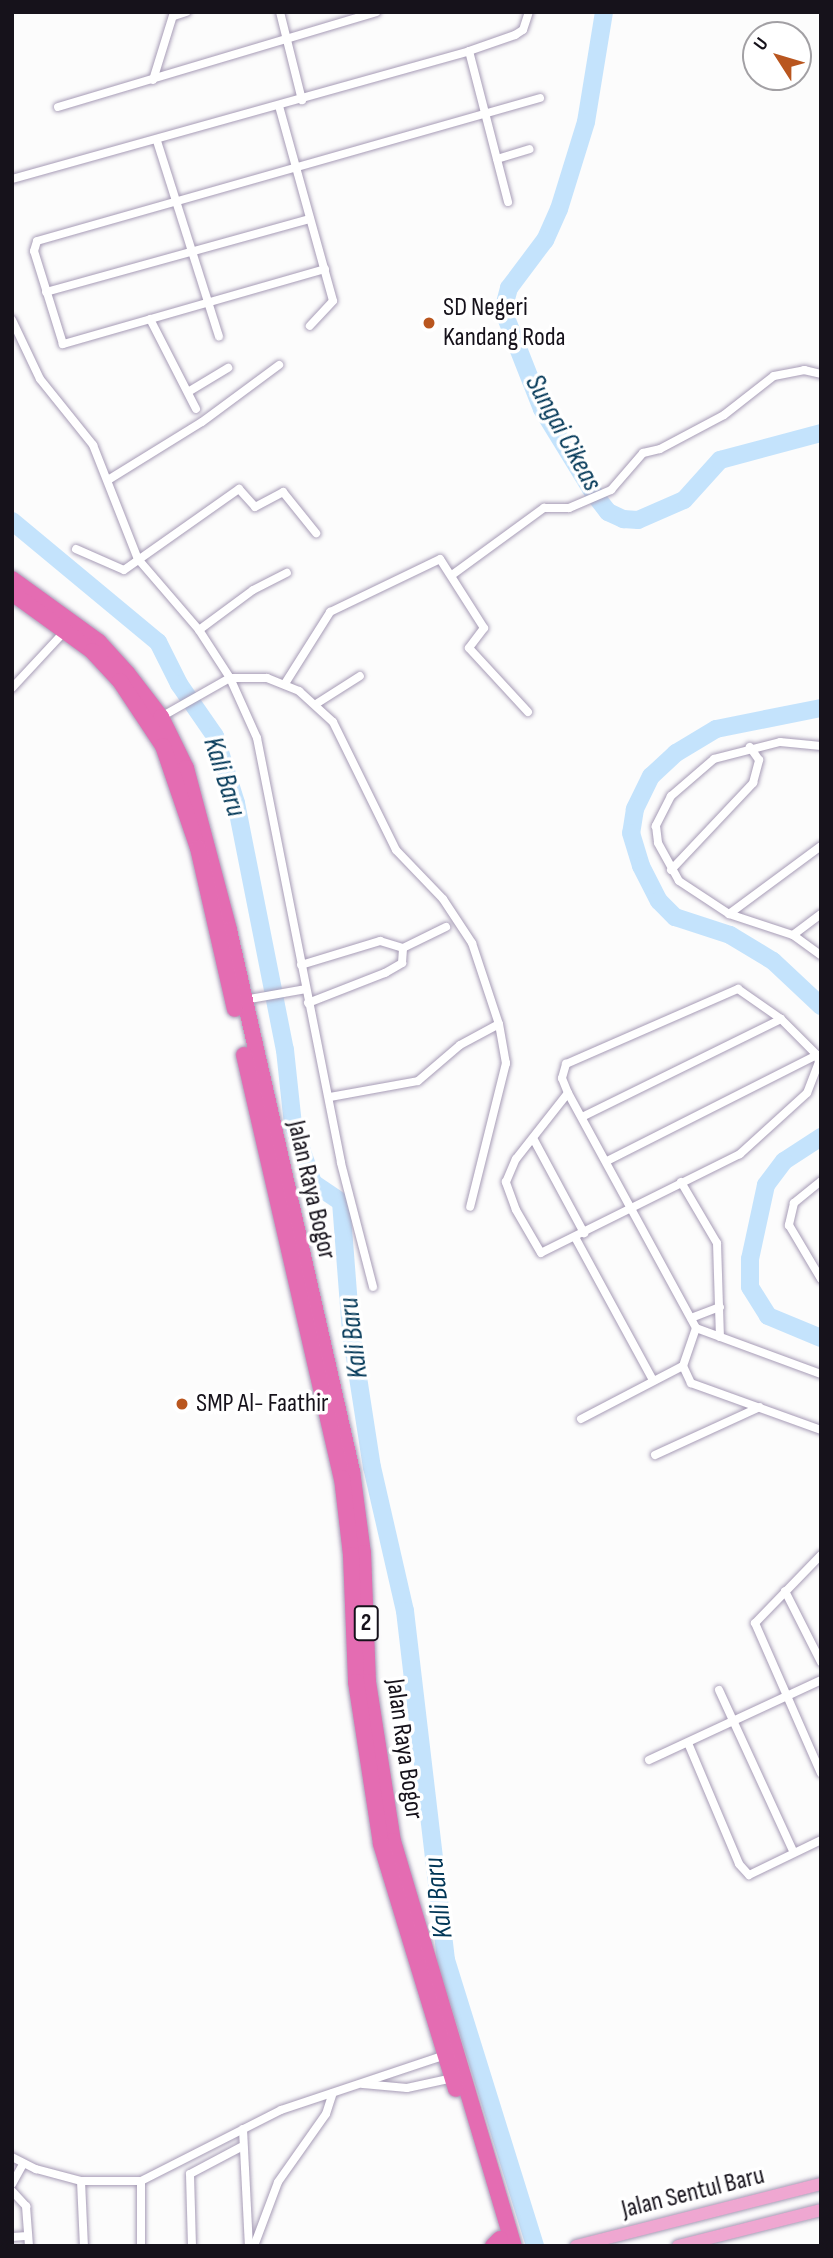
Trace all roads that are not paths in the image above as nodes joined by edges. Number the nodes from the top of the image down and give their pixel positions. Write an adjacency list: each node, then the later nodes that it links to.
1 (186, 12): 5 (street)
2 (280, 12): 6 (street)
3 (376, 12): 6 (street)
4 (529, 12): 7 (street)
5 (174, 14): 8 (street)
6 (286, 38): 8 (street); 10 (street)
7 (469, 51): 10 (street); 13 (street)
8 (153, 80): 12 (street)
9 (540, 98): 13 (street)
10 (302, 100): 11 (street)
11 (279, 106): 14 (street); 17 (street)
12 (58, 107)
13 (486, 110): 16 (street); 17 (street)
14 (157, 141): 18 (street); 19 (street)
15 (529, 149): 16 (street)
16 (497, 159): 20 (street)
17 (296, 165): 19 (street); 21 (street)
18 (12, 179)
19 (177, 201): 22 (street); 24 (street)
20 (508, 202)
21 (310, 219): 22 (street); 23 (street)
22 (193, 252): 24 (street); 25 (street)
23 (325, 269): 25 (street); 28 (street)
24 (47, 292): 26 (street)
25 (207, 301): 26 (street); 29 (street)
26 (150, 319): 33 (street)
27 (12, 320): 35 (street)
28 (310, 326)
29 (219, 336)
30 (279, 365): 35 (street)
31 (228, 368): 33 (street)
32 (821, 374): 40 (street)
33 (188, 392): 34 (street)
34 (196, 409)
35 (108, 480): 38 (street)
36 (316, 533): 38 (street)
37 (76, 549): 38 (street)
38 (138, 559): 44 (street)
39 (287, 573): 44 (street)
40 (452, 575): 47 (street); 50 (street)
41 (12, 579): 43 (highway, Jalan Raya Bogor / 2)
42 (12, 593): 43 (highway, Jalan Raya Bogor / 2)
43 (69, 625): 48 (street); 51 (highway, Jalan Raya Bogor / 2); 104 (highway, Jalan Raya Bogor / 2)
44 (199, 631): 46 (street)
45 (360, 676): 49 (street)
46 (230, 678): 47 (street); 51 (street); 62 (street)
47 (286, 682): 49 (street)
48 (12, 688)
49 (316, 704): 67 (street)
50 (528, 712)
51 (161, 717): 64 (highway, Jalan Raya Bogor / 2)
52 (821, 746): 53 (street)
53 (750, 747): 55 (street); 55 (street)
54 (821, 846): 56 (street)
55 (671, 870): 56 (street)
56 (729, 914): 59 (street)
57 (821, 914): 59 (street)
58 (446, 928): 60 (street)
59 (793, 935): 61 (street)
60 (403, 948): 62 (street); 65 (street)
61 (821, 955)
62 (301, 965): 63 (street)
63 (306, 989): 64 (street); 65 (street)
64 (244, 1000): 104 (highway, Jalan Raya Bogor / 2)
65 (308, 1003): 70 (street)
66 (781, 1019): 68 (street); 69 (street); 71 (street)
67 (499, 1024): 70 (street); 77 (street)
68 (819, 1059): 73 (street); 75 (street)
69 (568, 1093): 71 (street); 72 (street)
70 (330, 1097): 80 (street)
71 (582, 1117): 73 (street)
72 (534, 1140): 78 (street); 78 (street)
73 (607, 1161): 76 (street)
74 (821, 1181): 79 (street)
75 (681, 1182): 76 (street); 81 (street)
76 (633, 1205): 78 (street); 82 (street)
77 (470, 1207)
78 (580, 1236): 87 (street)
79 (821, 1279)
80 (373, 1287)
81 (720, 1307): 82 (street); 84 (street)
82 (691, 1318): 83 (street)
83 (696, 1328): 84 (street); 85 (street)
84 (720, 1337): 86 (street)
85 (683, 1366): 87 (street); 88 (street)
86 (821, 1374)
87 (653, 1380): 89 (street)
88 (760, 1407): 90 (street); 91 (street)
89 (581, 1419)
90 (821, 1430)
91 (655, 1455)
92 (821, 1555): 93 (street)
93 (785, 1591): 94 (street); 97 (street)
94 (821, 1662)
95 (821, 1680): 97 (street)
96 (719, 1689): 98 (street)
97 (787, 1696): 98 (street); 101 (street)
98 (736, 1720): 99 (street); 103 (street)
99 (688, 1743): 100 (street); 103 (street)
100 (649, 1760)
101 (821, 1773)
102 (821, 1840): 103 (street)
103 (794, 1853)
104 (435, 2007): 105 (highway, Jalan Raya Bogor / 2); 121 (highway, Jalan Raya Bogor / 2)
105 (445, 2055): 106 (highway, Jalan Raya Bogor / 2); 107 (street)
106 (453, 2078): 107 (street); 121 (highway, Jalan Raya Bogor / 2)
107 (360, 2083): 108 (street)
108 (333, 2093): 109 (street); 127 (street)
109 (243, 2129): 110 (street); 114 (street)
110 (241, 2147): 125 (street); 126 (street)
111 (12, 2157): 112 (street)
112 (23, 2164): 113 (street); 115 (street)
113 (81, 2180): 114 (street); 123 (street)
114 (141, 2181): 124 (street)
115 (12, 2184)
116 (821, 2185): 128 (main road, Jalan Sentul Baru)
117 (12, 2191): 119 (street)
118 (821, 2210): 129 (main road, Jalan Sentul Baru)
119 (28, 2235): 120 (street); 122 (street)
120 (12, 2237)
121 (502, 2244)
122 (29, 2246)
123 (84, 2246)
124 (141, 2246)
125 (192, 2246)
126 (248, 2246)
127 (254, 2246)
128 (576, 2246)
129 (678, 2246)

